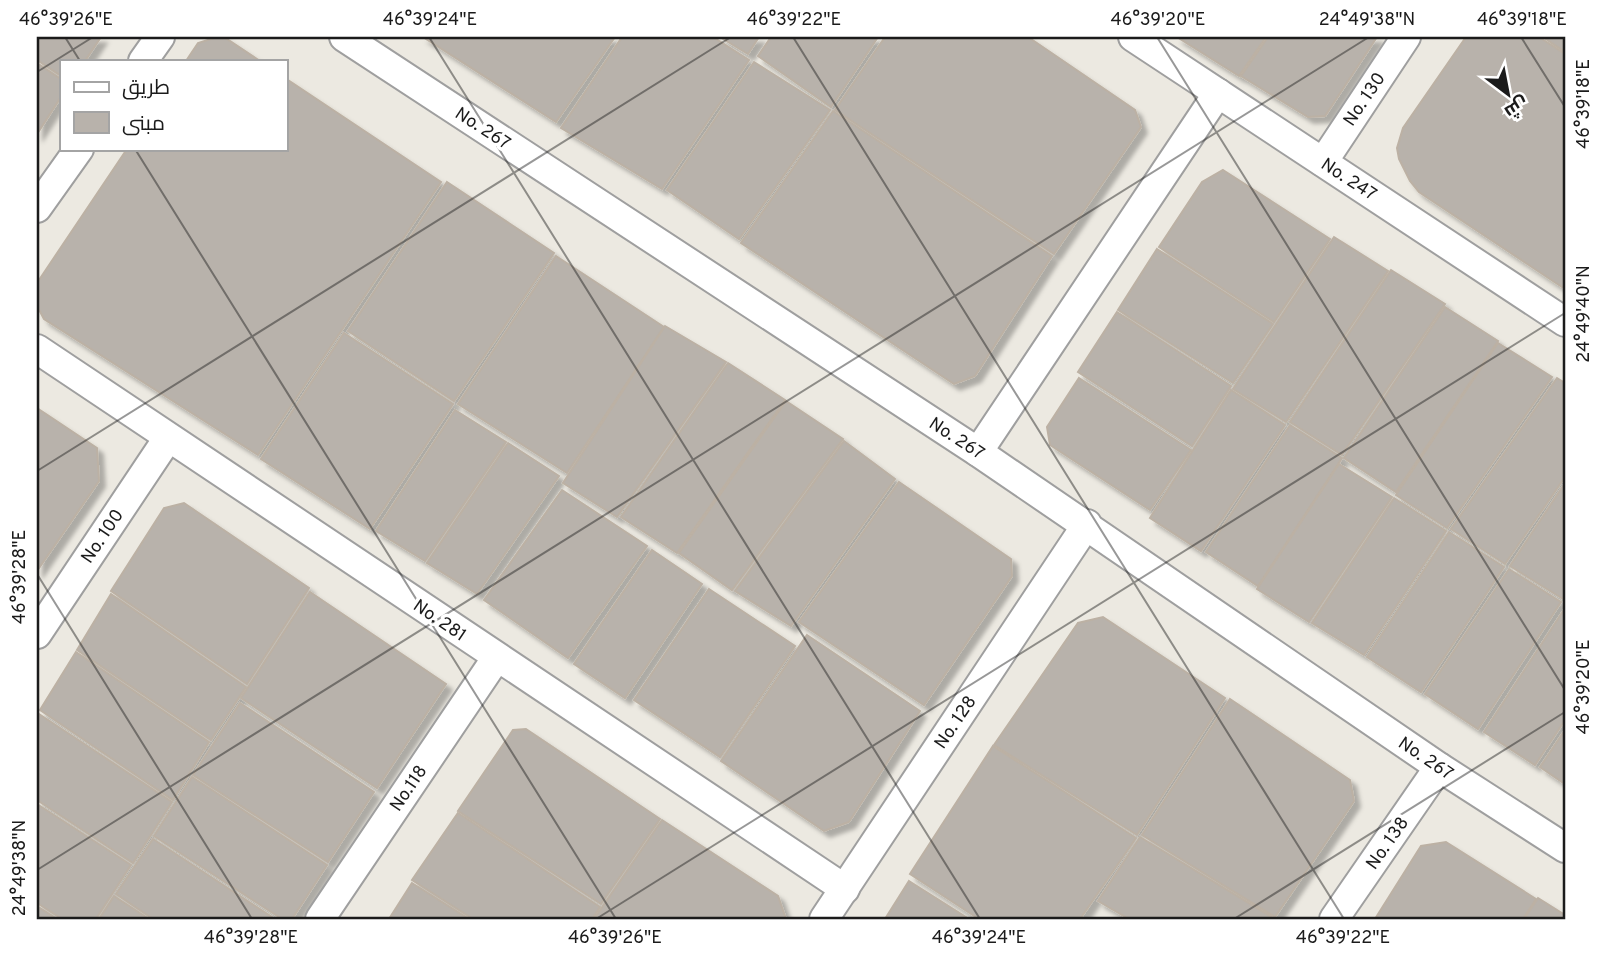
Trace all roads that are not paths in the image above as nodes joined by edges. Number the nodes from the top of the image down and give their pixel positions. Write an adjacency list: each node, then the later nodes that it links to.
1 (160, 37): 5 (street)
2 (344, 37): 13 (street, No. 267)
3 (1133, 37): 6 (street, No. 247)
4 (1406, 37): 8 (street, No. 130)
5 (144, 60)
6 (1218, 93): 8 (street, No. 247); 13 (street)
7 (78, 150): 9 (street)
8 (1323, 162): 10 (street, No. 247)
9 (37, 208)
10 (1565, 322)
11 (37, 349): 12 (street, No. 281)
12 (167, 438): 15 (street, No. 100); 16 (street, No. 281)
13 (978, 452): 14 (street, No. 267)
14 (1087, 524): 17 (street, No. 267); 19 (street, No. 128)
15 (37, 634)
16 (497, 657): 19 (street, No. 281); 20 (street, No.118)
17 (1439, 767): 18 (street, No. 267); 22 (street, No. 138)
18 (1565, 848)
19 (845, 889): 21 (street, No. 128)
20 (320, 919)
21 (824, 919)
22 (1334, 919)

